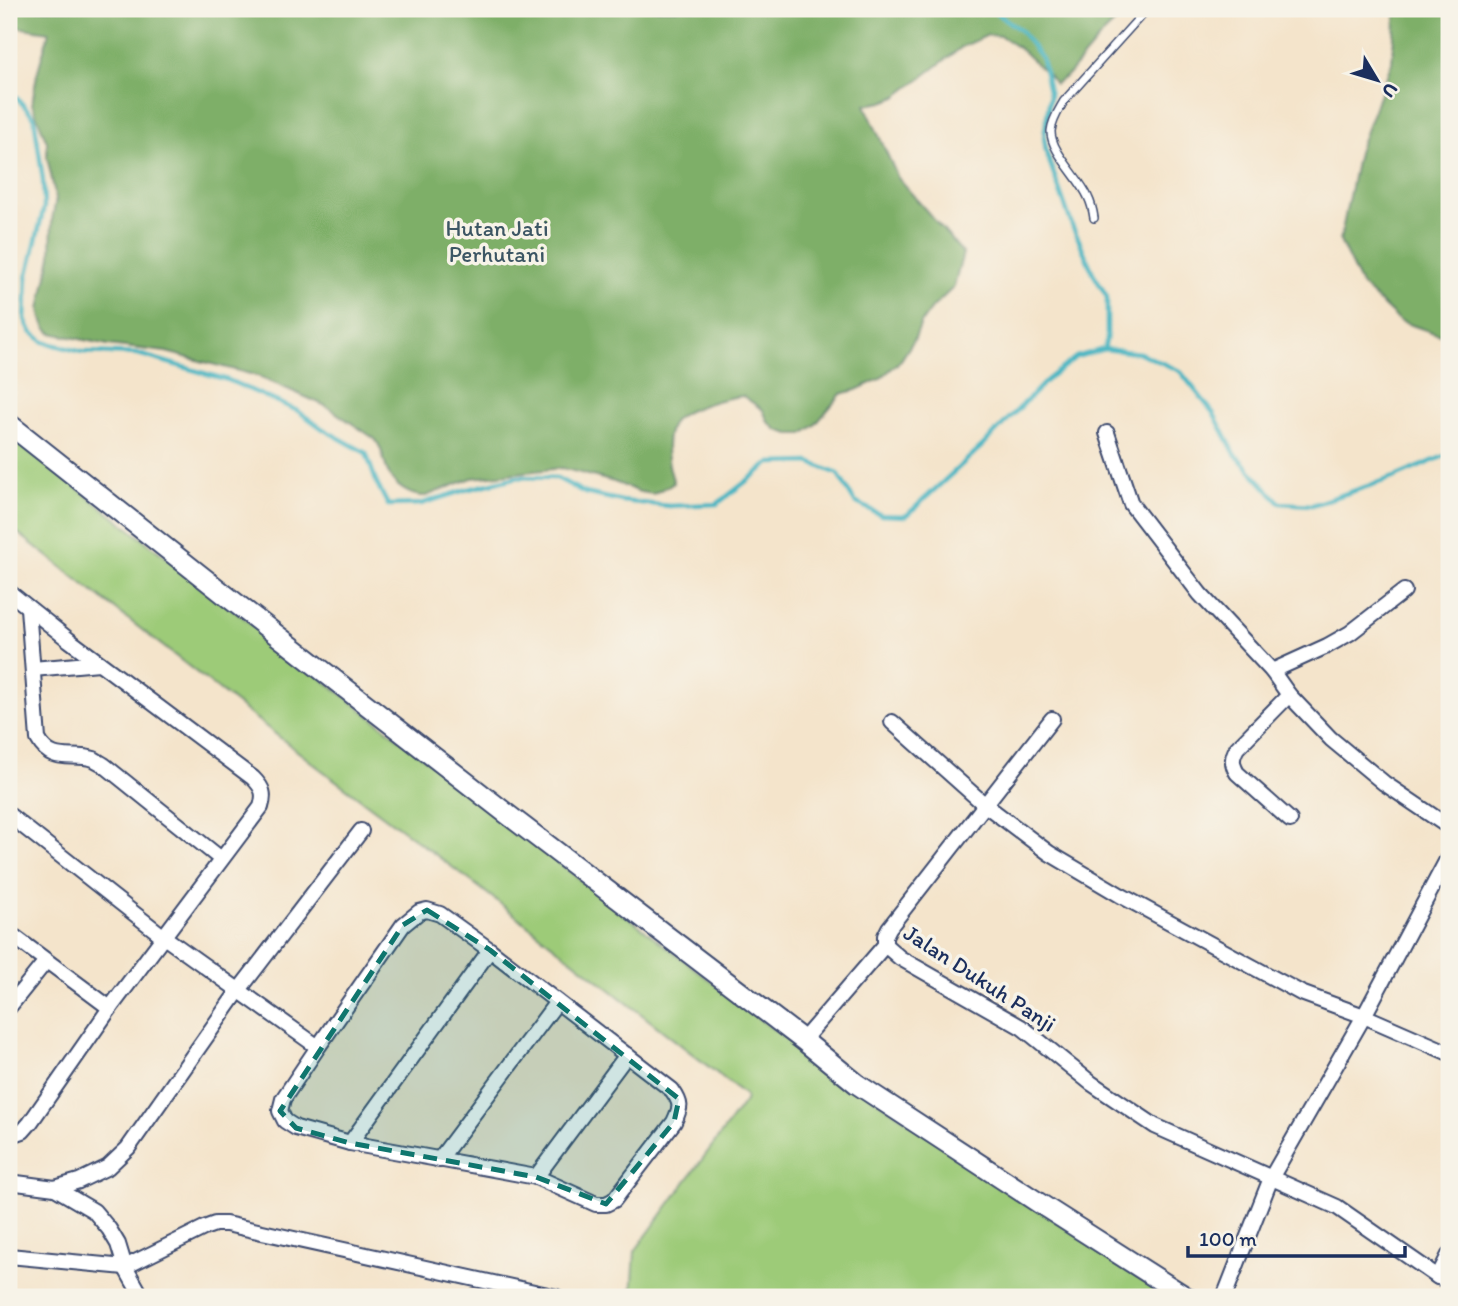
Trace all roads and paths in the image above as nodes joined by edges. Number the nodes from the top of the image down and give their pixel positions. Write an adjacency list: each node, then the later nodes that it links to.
1 (1147, 9): 2 (lane)
2 (1094, 218)
3 (9, 424): 31 (main road)
4 (1107, 433): 10 (street)
5 (1404, 591): 10 (street)
6 (9, 592): 7 (street)
7 (28, 608): 8 (street); 9 (street)
8 (99, 663): 9 (street); 20 (street)
9 (33, 669): 20 (street)
10 (1272, 671): 11 (street)
11 (1289, 695): 16 (street); 17 (street)
12 (1052, 719): 14 (street, Jalan Dukuh Panji)
13 (892, 722): 14 (street)
14 (984, 804): 23 (street, Jalan Dukuh Panji); 30 (street)
15 (9, 815): 22 (street)
16 (1290, 820)
17 (1449, 827)
18 (361, 831): 26 (street)
19 (1449, 856): 30 (street)
20 (221, 859): 22 (street)
21 (9, 936): 25 (street)
22 (164, 937): 26 (street); 29 (street)
23 (885, 945): 31 (street); 39 (street, Jalan Dukuh Panji)
24 (490, 950): 28 (street); 32 (street); 36 (street)
25 (46, 961): 27 (street); 29 (street)
26 (239, 990): 32 (street); 41 (street)
27 (9, 1001)
28 (557, 1002): 34 (street); 37 (street)
29 (110, 1008): 35 (street)
30 (1364, 1016): 33 (street); 39 (street)
31 (803, 1040): 48 (main road)
32 (318, 1047): 36 (street)
33 (1449, 1053)
34 (627, 1055): 38 (street); 38 (street)
35 (9, 1136)
36 (350, 1143): 37 (street)
37 (439, 1160): 38 (street)
38 (536, 1177)
39 (1270, 1178): 45 (street, Jalan Dukuh Panji); 49 (street)
40 (9, 1182): 41 (street)
41 (55, 1188): 44 (street)
42 (1449, 1255): 45 (street)
43 (9, 1256): 44 (street)
44 (125, 1267): 46 (street); 47 (street)
45 (1444, 1279)
46 (142, 1297)
47 (557, 1297)
48 (1185, 1297)
49 (1224, 1297)

